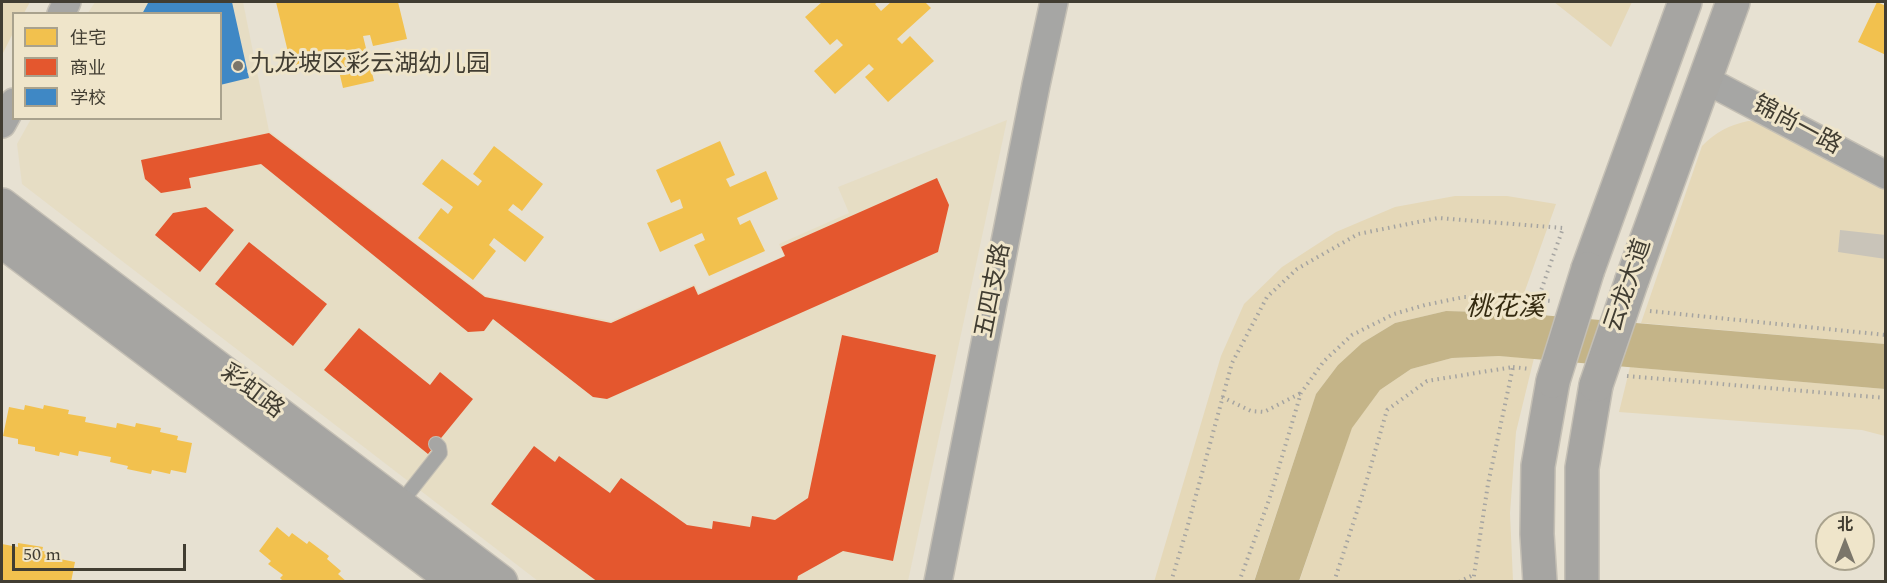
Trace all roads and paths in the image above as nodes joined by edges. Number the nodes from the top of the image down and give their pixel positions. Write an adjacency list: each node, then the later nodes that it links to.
1 (1054, 2): 25 (street, 五四支路)
2 (1685, 2): 15 (main road, 云龙大道, bridge)
3 (1733, 2): 4 (main road, 云龙大道)
4 (1706, 80): 7 (street, 锦尚一路); 16 (main road, 云龙大道, bridge)
5 (12, 106): 6 (street)
6 (2, 124)
7 (1886, 175)
8 (2, 205): 21 (main road, 彩虹路)
9 (2, 241): 23 (main road, 彩虹路)
10 (1538, 299): 11 (path); 17 (path); 18 (path)
11 (1560, 302)
12 (1649, 311): 13 (path)
13 (1886, 335)
14 (1513, 367): 15 (path); 22 (path); 28 (path)
15 (1545, 375): 31 (main road, 云龙大道)
16 (1607, 380): 19 (path); 32 (main road, 云龙大道)
17 (1301, 393): 18 (path); 27 (path)
18 (1222, 397): 26 (path)
19 (1886, 398)
20 (436, 444): 21 (lane)
21 (399, 505): 24 (main road, 彩虹路)
22 (1473, 574): 29 (path); 30 (path)
23 (456, 582)
24 (501, 582)
25 (938, 582)
26 (1171, 582)
27 (1239, 582)
28 (1334, 582)
29 (1460, 582)
30 (1473, 582)
31 (1540, 582)
32 (1582, 582)

